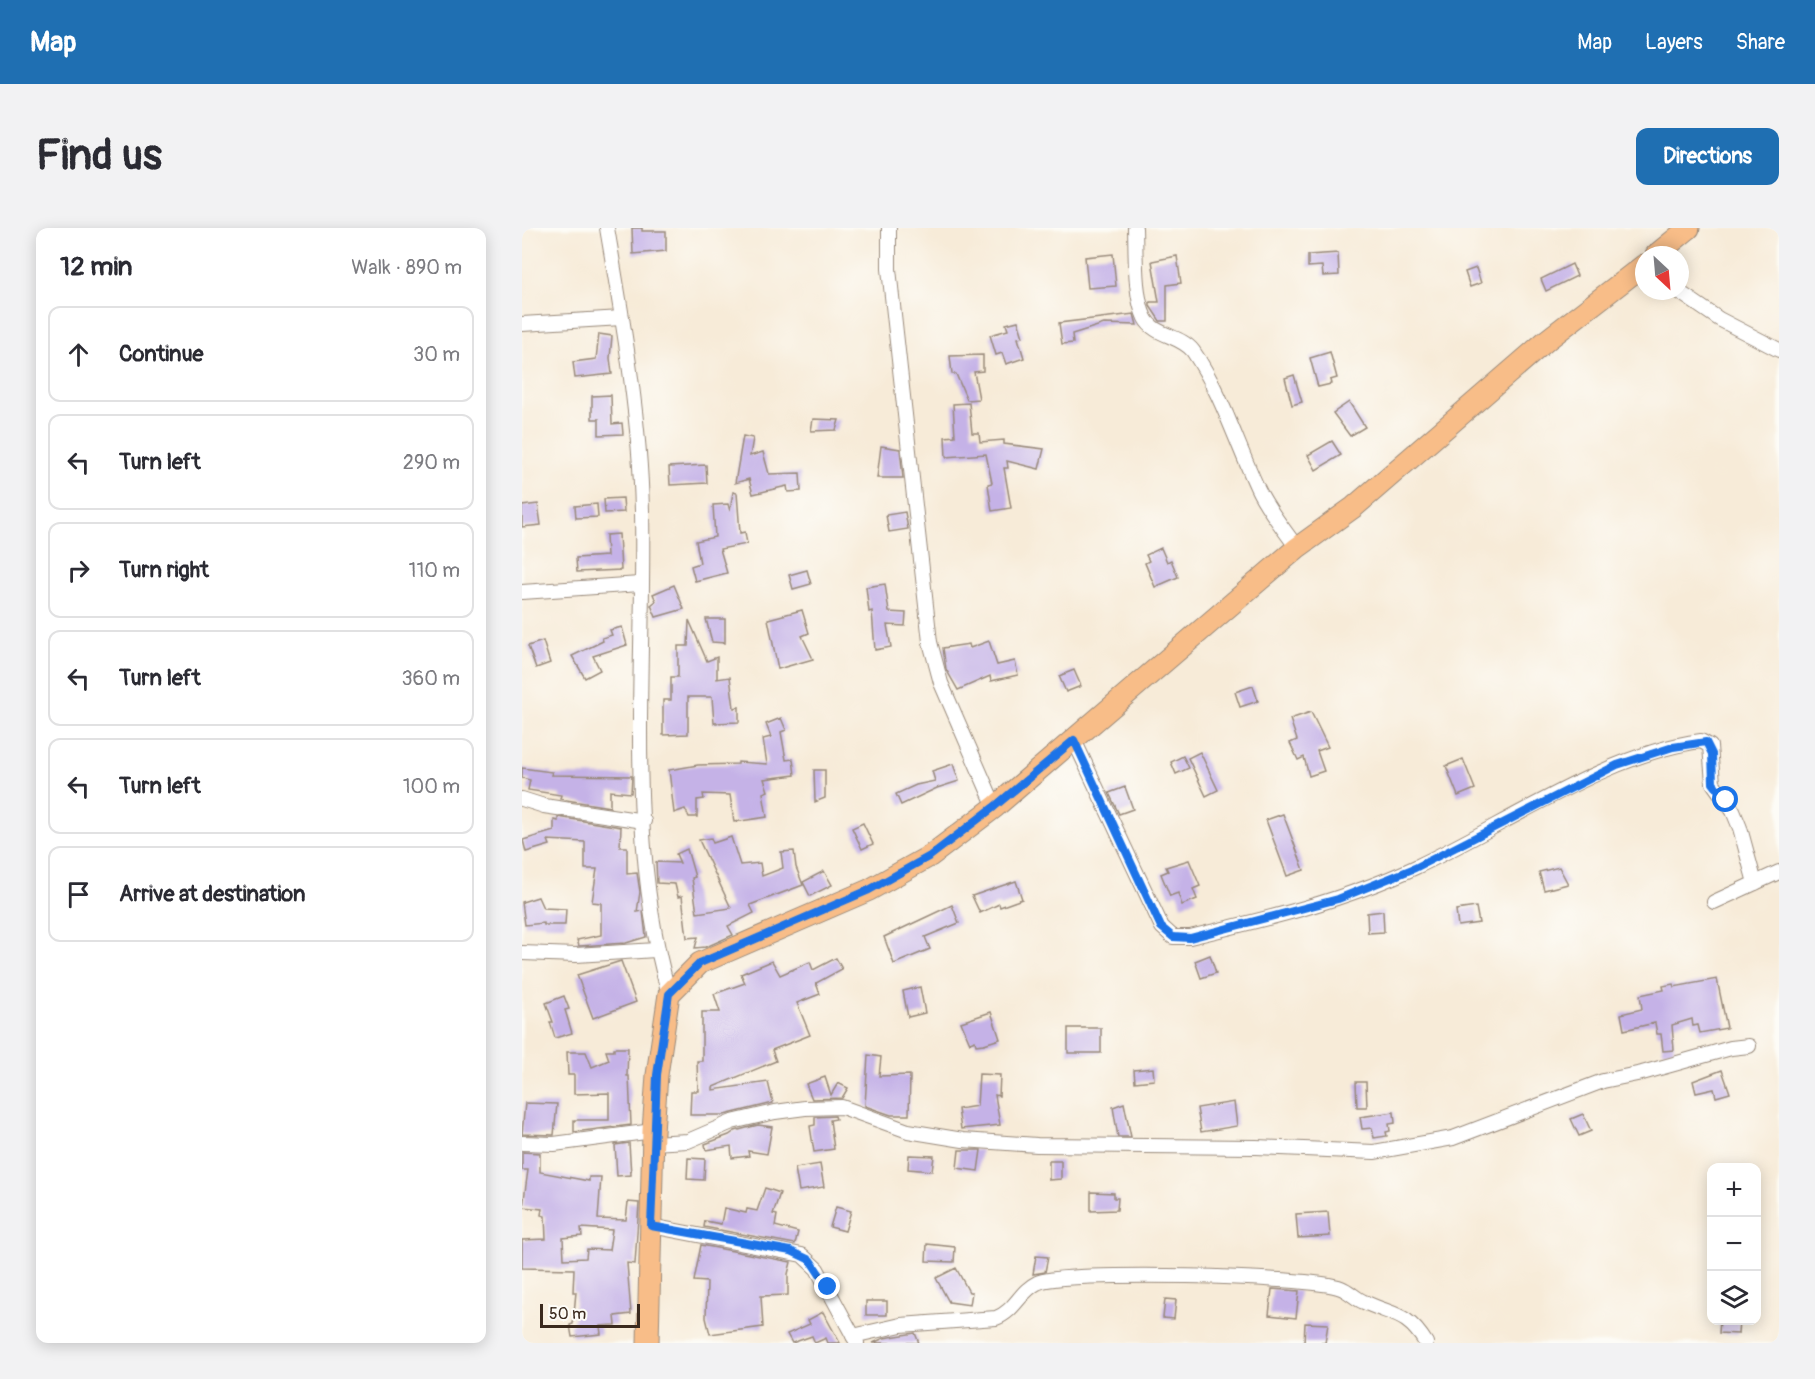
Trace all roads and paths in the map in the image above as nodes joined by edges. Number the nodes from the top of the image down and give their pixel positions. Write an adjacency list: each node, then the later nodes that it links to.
1 (607, 228): 8 (street)
2 (889, 228): 16 (street)
3 (1135, 228): 11 (street)
4 (1689, 228): 5 (main road)
5 (1667, 246)
6 (1635, 272): 11 (main road)
7 (1689, 299): 10 (street)
8 (622, 318): 9 (street); 12 (street)
9 (522, 324)
10 (1779, 350)
11 (1297, 548): 14 (main road)
12 (640, 584): 13 (street); 17 (street)
13 (522, 592)
14 (1074, 740): 16 (main road); 19 (street)
15 (522, 799): 17 (street)
16 (994, 807): 23 (main road)
17 (644, 821): 21 (street)
18 (1779, 872): 19 (street)
19 (1755, 883): 20 (street)
20 (1714, 902)
21 (656, 950): 22 (street); 23 (street)
22 (522, 953)
23 (669, 994): 25 (main road)
24 (1749, 1046): 25 (street)
25 (653, 1137): 26 (street); 27 (main road)
26 (522, 1143)
27 (651, 1226): 28 (street); 29 (main road)
28 (855, 1339): 30 (street)
29 (648, 1343)
30 (1426, 1343)

